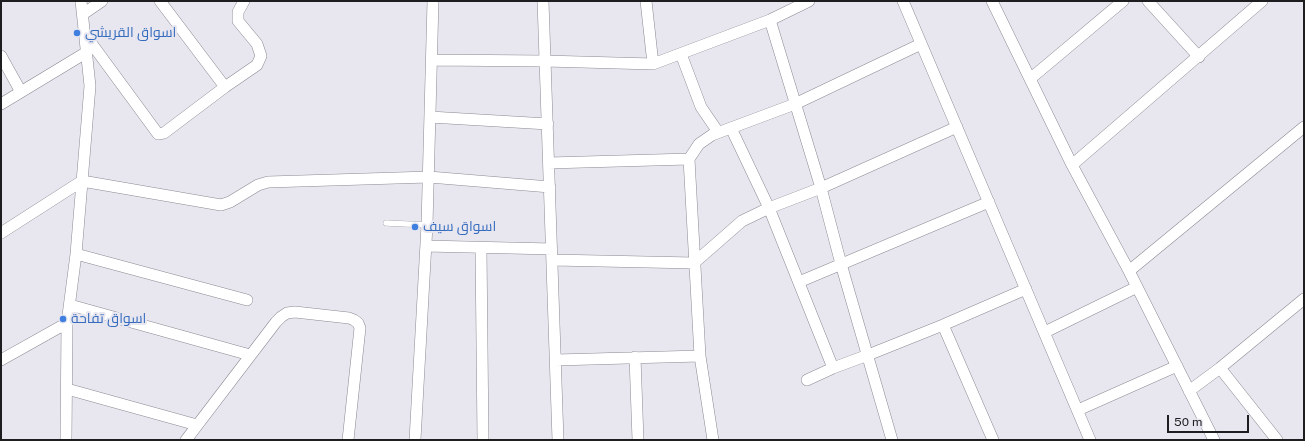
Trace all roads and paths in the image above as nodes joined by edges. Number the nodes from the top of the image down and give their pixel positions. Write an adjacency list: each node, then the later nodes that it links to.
1 (81, 1): 14 (street)
2 (102, 1): 14 (street)
3 (160, 1): 26 (street)
4 (244, 1): 26 (street)
5 (433, 1): 22 (street)
6 (543, 1): 23 (street)
7 (646, 1): 24 (street)
8 (809, 1): 15 (street)
9 (903, 1): 17 (street)
10 (992, 1): 25 (street)
11 (1124, 1): 25 (street)
12 (1148, 1): 21 (street)
13 (1262, 1): 21 (street)
14 (83, 14): 16 (street)
15 (770, 20): 19 (street); 29 (street)
16 (85, 36): 18 (street); 26 (street)
17 (922, 44): 29 (street); 33 (street)
18 (87, 52): 27 (street); 40 (street)
19 (681, 54): 24 (street); 35 (street)
20 (1, 56): 27 (street)
21 (1198, 57): 38 (street)
22 (432, 60): 23 (street); 30 (street)
23 (545, 61): 24 (street); 31 (street)
24 (653, 64)
25 (1030, 79): 38 (street)
26 (225, 87)
27 (21, 92): 28 (street)
28 (1, 104)
29 (795, 104): 34 (street); 42 (street)
30 (430, 118): 31 (street); 39 (street)
31 (548, 124): 37 (street)
32 (1304, 126): 54 (street)
33 (957, 127): 42 (street); 43 (street)
34 (731, 128): 35 (street); 44 (street)
35 (718, 132): 36 (street)
36 (689, 159): 37 (street); 52 (street)
37 (549, 163): 41 (street)
38 (1072, 165): 54 (street)
39 (429, 177): 40 (street); 41 (street); 46 (street)
40 (82, 181): 47 (street); 50 (street)
41 (550, 187): 51 (street)
42 (821, 188): 44 (street); 53 (street)
43 (989, 202): 53 (street); 57 (street)
44 (769, 208): 52 (street); 55 (street)
45 (386, 223): 46 (lane)
46 (427, 225): 48 (street)
47 (1, 233)
48 (426, 246): 49 (street); 81 (street)
49 (481, 248): 51 (street); 82 (street)
50 (76, 254): 59 (street); 60 (street)
51 (553, 255): 52 (street); 69 (street)
52 (694, 263): 66 (street)
53 (841, 264): 55 (street); 65 (street)
54 (1129, 271): 56 (street)
55 (799, 282): 71 (street)
56 (1137, 287): 63 (street); 70 (street)
57 (1026, 289): 62 (street); 63 (street)
58 (1304, 299): 72 (street)
59 (247, 300)
60 (70, 305): 61 (street); 64 (street)
61 (67, 323): 68 (street); 74 (street)
62 (944, 325): 65 (street); 87 (street)
63 (1045, 332): 76 (street)
64 (250, 355): 77 (street); 80 (street)
65 (868, 355): 71 (street); 86 (street)
66 (700, 356): 67 (street); 85 (street)
67 (635, 357): 69 (street); 84 (street)
68 (1, 360)
69 (556, 360): 83 (street)
70 (1176, 366): 75 (street); 76 (street)
71 (833, 368): 73 (street)
72 (1220, 368): 75 (street); 90 (street)
73 (807, 380)
74 (67, 389): 77 (street); 78 (street)
75 (1189, 391): 89 (street)
76 (1078, 410): 88 (street)
77 (197, 425): 79 (street)
78 (66, 440)
79 (186, 440)
80 (348, 440)
81 (415, 440)
82 (484, 440)
83 (558, 440)
84 (638, 440)
85 (713, 440)
86 (892, 440)
87 (993, 440)
88 (1090, 440)
89 (1214, 440)
90 (1277, 440)

